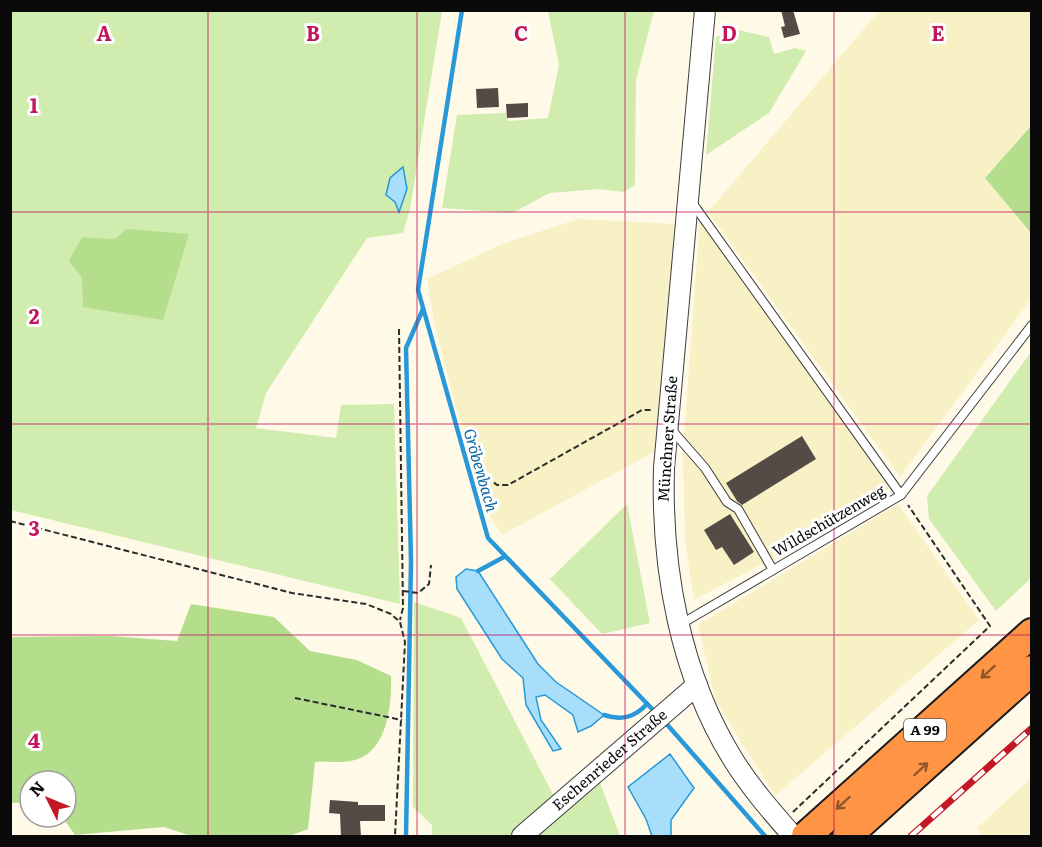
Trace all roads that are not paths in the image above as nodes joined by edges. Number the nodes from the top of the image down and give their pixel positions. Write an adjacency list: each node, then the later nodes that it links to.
1 (705, 10): 2 (street, Münchner Straße)
2 (688, 196): 4 (street, Münchner Straße); 5 (lane)
3 (1032, 325): 5 (lane, Wildschützenweg)
4 (669, 419): 6 (lane); 7 (street, Münchner Straße)
5 (901, 495): 6 (lane, Wildschützenweg)
6 (773, 570): 7 (lane, Wildschützenweg)
7 (680, 625): 10 (street, Münchner Straße)
8 (1032, 633): 11 (highway, A 99, one-way to 11)
9 (1032, 670): 13 (highway, A 99, one-way to 9)
10 (697, 685): 11 (street, Münchner Straße); 12 (street, Eschenrieder Straße)
11 (800, 831)
12 (522, 837)
13 (847, 837)

